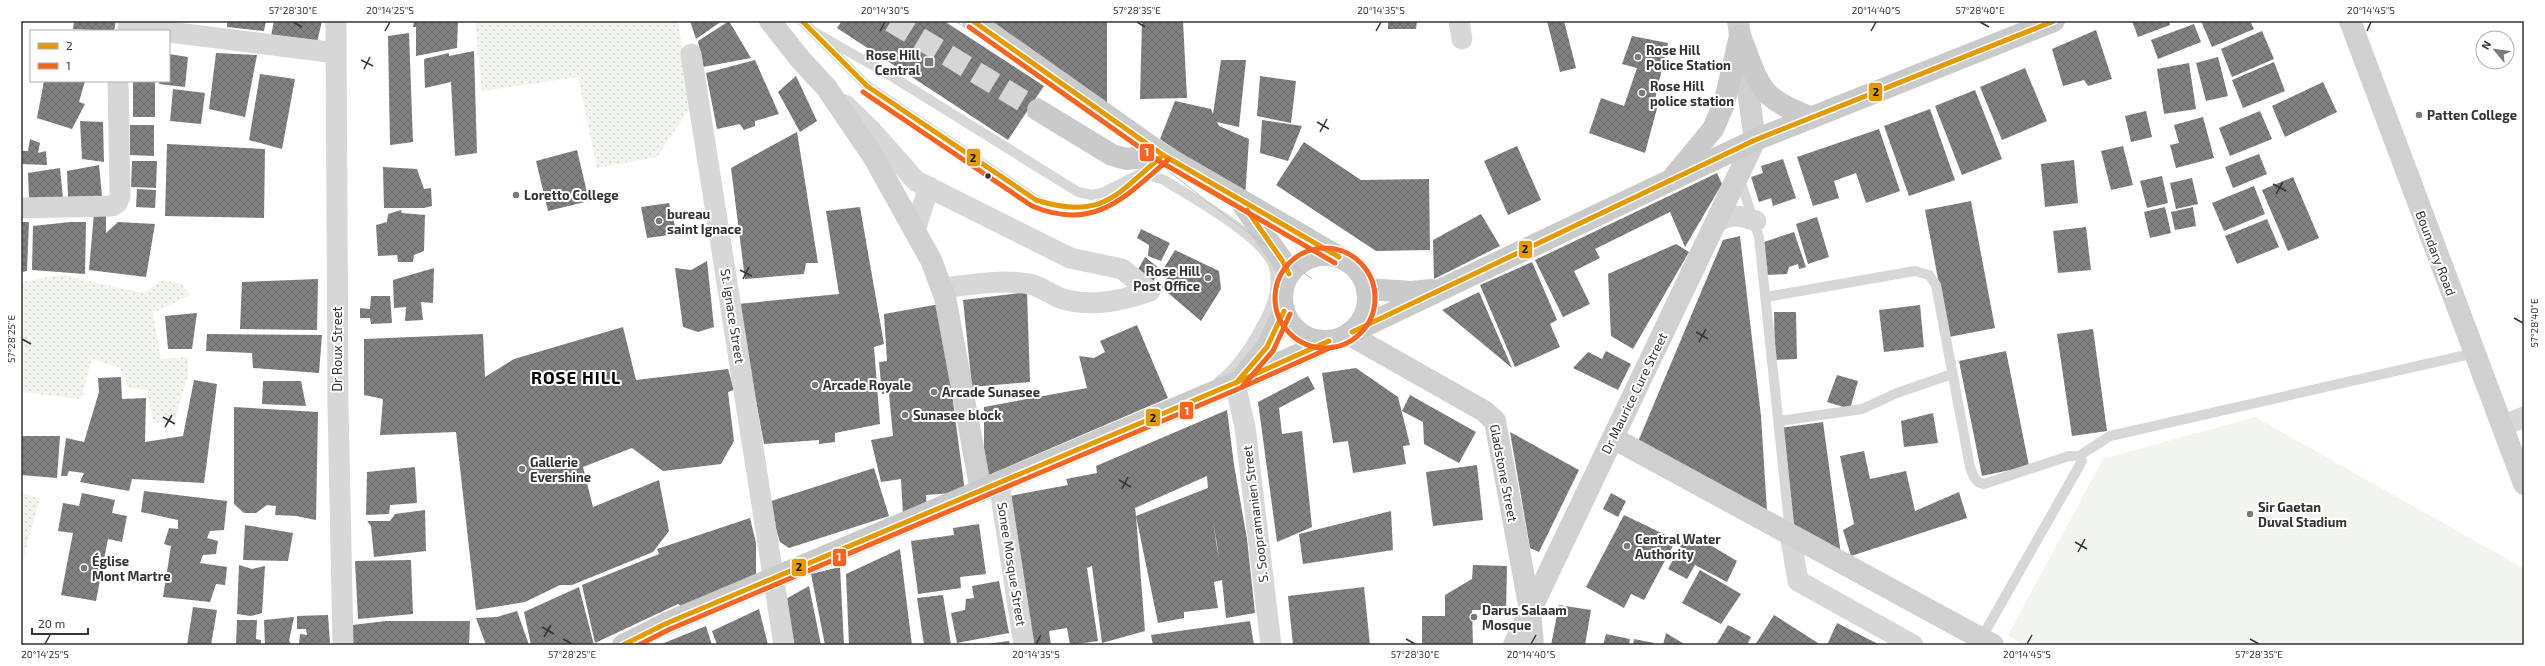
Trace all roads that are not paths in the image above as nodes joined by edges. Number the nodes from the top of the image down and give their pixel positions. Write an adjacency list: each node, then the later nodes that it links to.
1 (336, 21): 12 (street, Dr Roux Street)
2 (770, 21): 15 (street)
3 (802, 21): 11 (lane)
4 (973, 21): 19 (main road)
5 (2054, 21): 17 (main road)
6 (2350, 21): 37 (street, Boundary Road)
7 (128, 26): 9 (street)
8 (1739, 29): 17 (main road); 18 (street); 22 (main road)
9 (157, 30)
10 (170, 32): 12 (street)
11 (814, 32): 20 (lane); 20 (lane)
12 (336, 53): 52 (street, Dr Roux Street)
13 (691, 54): 49 (street, St. Ignace Street)
14 (118, 82): 25 (street)
15 (826, 87): 23 (street); 28 (street)
16 (1038, 110): 19 (main road)
17 (1811, 118): 18 (main road)
18 (1755, 140): 21 (street, Dr Maurice Cure Street); 22 (main road)
19 (1163, 155): 20 (lane); 24 (main road)
20 (1142, 173): 40 (lane)
21 (1739, 177): 26 (lane); 27 (street, Dr Maurice Cure Street)
22 (1671, 179): 33 (main road)
23 (929, 188): 28 (street); 31 (street)
24 (1238, 197): 29 (main road); 30 (main road)
25 (21, 208)
26 (1756, 221): 27 (street); 34 (lane)
27 (1716, 223): 44 (street, Dr Maurice Cure Street)
28 (915, 230): 31 (street)
29 (1339, 257): 30 (main road); 32 (main road)
30 (1289, 274): 35 (main road)
31 (941, 288): 47 (street)
32 (1367, 289): 33 (main road); 36 (main road)
33 (1445, 289): 36 (main road)
34 (1766, 297): 38 (lane); 42 (lane)
35 (1284, 311): 36 (main road); 39 (main road)
36 (1343, 336): 39 (main road); 50 (street, Gladstone Street)
37 (2475, 353): 43 (street, Boundary Road); 45 (lane)
38 (1952, 374): 42 (lane); 45 (lane)
39 (1237, 382): 40 (main road); 56 (street, S. Soopramanien Street)
40 (1194, 400): 47 (main road)
41 (2524, 417): 43 (street)
42 (1779, 421): 48 (lane)
43 (2502, 426): 46 (street, Boundary Road)
44 (1613, 438): 48 (street); 50 (street, Dr Maurice Cure Street)
45 (2079, 456): 51 (lane)
46 (2524, 484)
47 (990, 487): 49 (main road); 55 (street, Sonee Mosque Street)
48 (1790, 534): 51 (street); 59 (street)
49 (774, 578): 53 (main road); 54 (street, St. Ignace Street)
50 (1530, 610): 57 (street, Dr Maurice Cure Street); 58 (street, Gladstone Street)
51 (1987, 642)
52 (344, 645)
53 (623, 645)
54 (784, 645)
55 (1024, 645)
56 (1271, 645)
57 (1514, 645)
58 (1533, 645)
59 (1913, 645)

